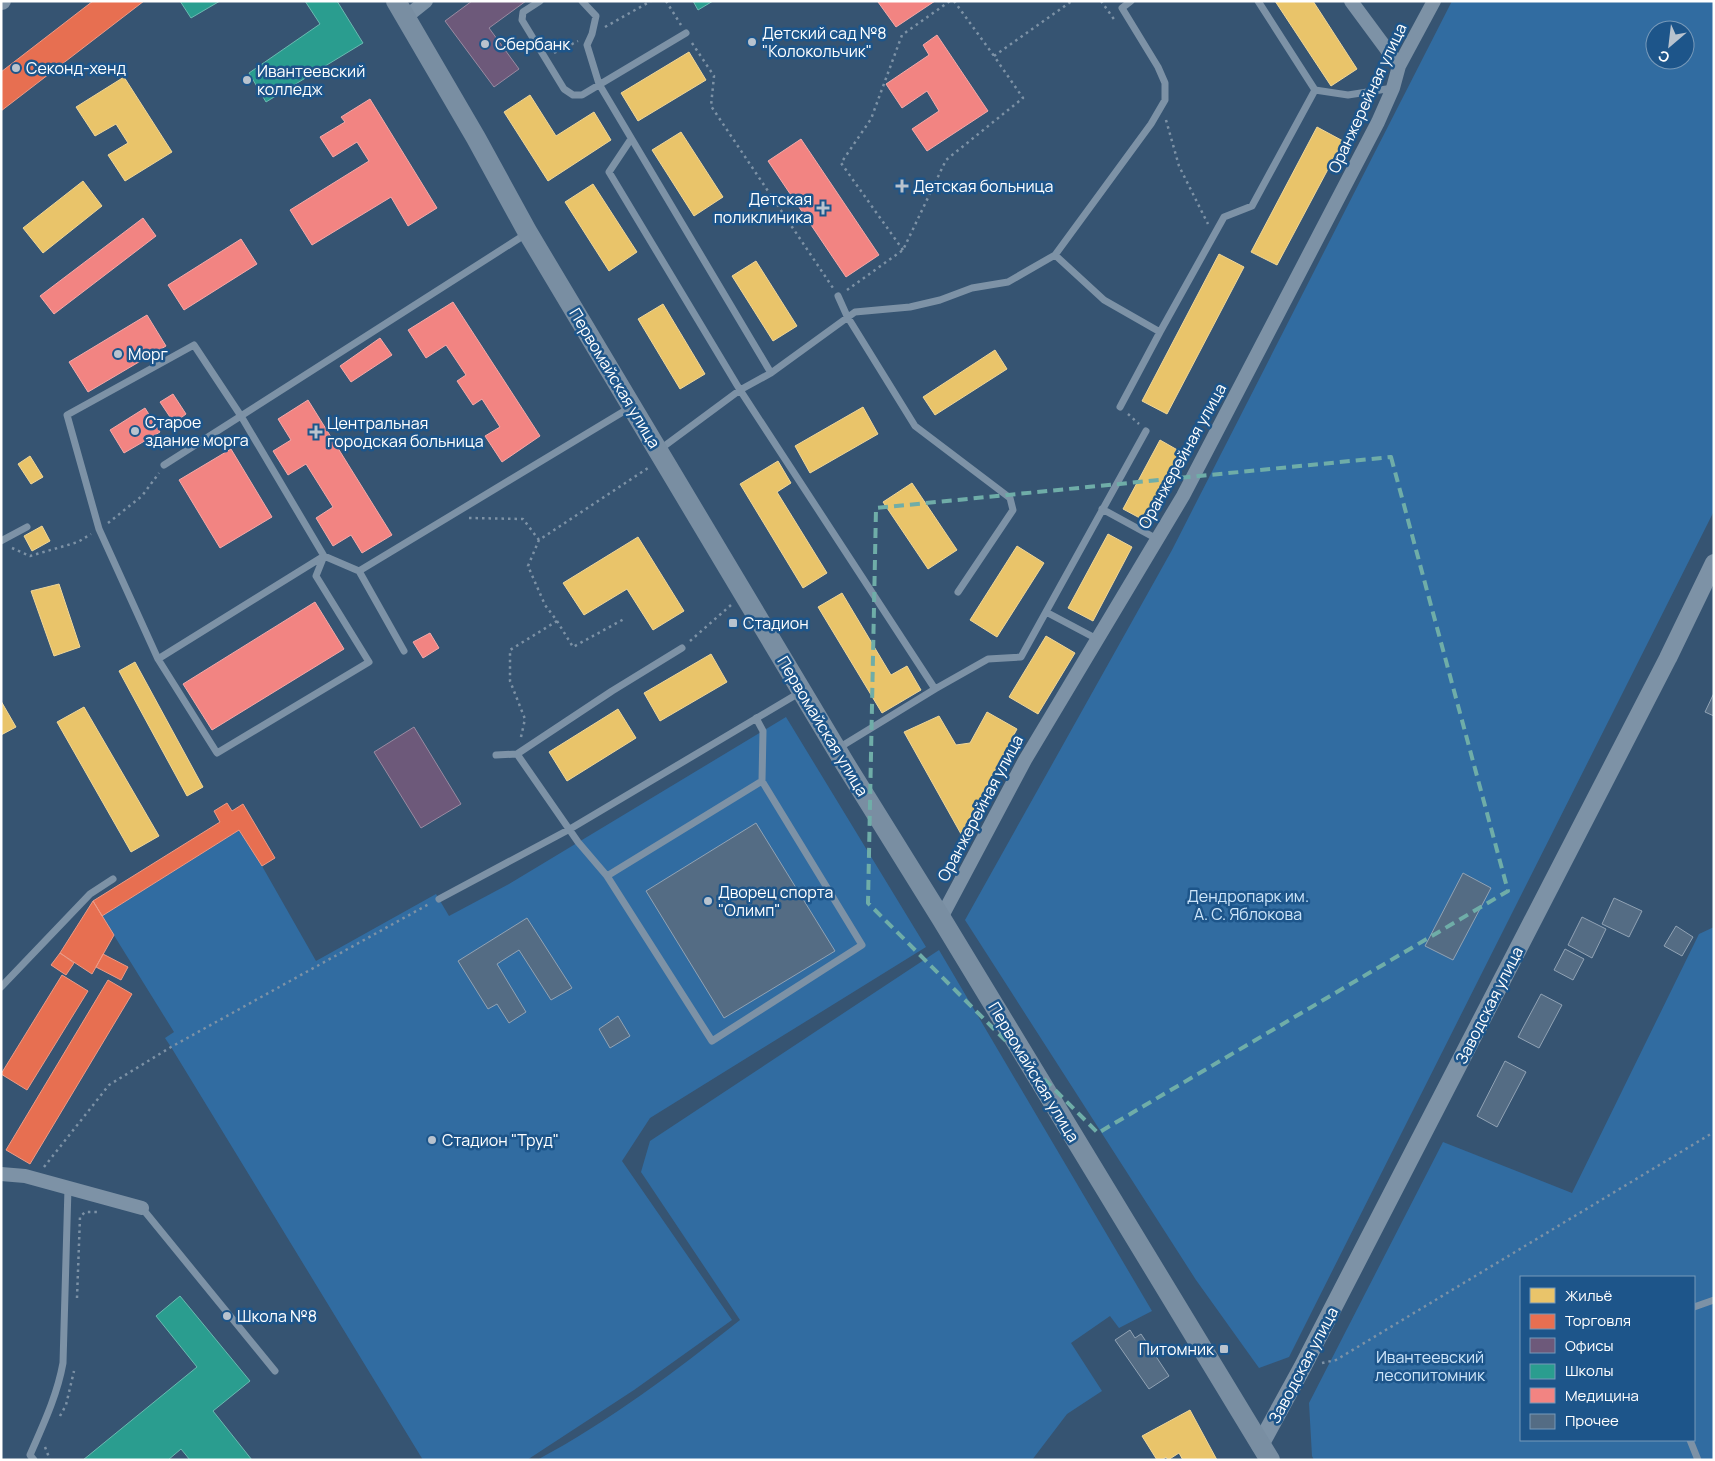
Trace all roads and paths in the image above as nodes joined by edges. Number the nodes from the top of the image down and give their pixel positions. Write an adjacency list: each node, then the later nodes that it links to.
1 (426, 1): 12 (street)
2 (540, 1): 16 (lane)
3 (582, 1): 16 (lane)
4 (666, 1): 13 (path)
5 (952, 1): 14 (path); 21 (path)
6 (1072, 1): 14 (path)
7 (1131, 1): 11 (lane)
8 (1258, 1): 18 (lane)
9 (1351, 1): 15 (street)
10 (1434, 1): 15 (street, Оранжерейная улица)
11 (1120, 4): 22 (lane)
12 (401, 9): 20 (main road, Первомайская улица)
13 (686, 33): 16 (lane); 23 (path)
14 (994, 56): 21 (path)
15 (1399, 66): 17 (street, Оранжерейная улица)
16 (599, 84): 19 (lane)
17 (1393, 88): 18 (lane); 38 (street, Оранжерейная улица)
18 (1315, 90): 25 (lane)
19 (631, 138): 26 (lane); 27 (lane)
20 (528, 233): 28 (main road, Первомайская улица); 30 (lane)
21 (902, 250): 23 (path)
22 (1055, 255): 24 (lane); 25 (lane)
23 (838, 296): 24 (lane)
24 (847, 316): 26 (lane); 45 (lane)
25 (1160, 332): 29 (lane)
26 (771, 373): 27 (lane)
27 (740, 390): 32 (lane); 53 (lane)
28 (632, 406): 32 (main road, Первомайская улица); 36 (lane)
29 (1120, 407): 31 (path)
30 (241, 416): 33 (lane); 41 (lane); 52 (lane)
31 (1146, 431): 35 (lane)
32 (659, 450): 44 (main road, Первомайская улица)
33 (164, 466)
34 (648, 468): 39 (path)
35 (1102, 509): 38 (lane); 46 (lane)
36 (448, 518): 39 (path); 43 (lane)
37 (27, 527): 40 (lane)
38 (1157, 539): 49 (street, Оранжерейная улица)
39 (539, 540): 48 (path)
40 (1, 541)
41 (324, 556): 43 (lane); 52 (lane); 52 (lane)
42 (1714, 564): 76 (street, Заводская улица)
43 (359, 571): 51 (lane)
44 (739, 585): 50 (path); 54 (main road, Первомайская улица)
45 (958, 592)
46 (1046, 612): 49 (lane); 53 (lane)
47 (624, 619): 48 (path)
48 (557, 621): 58 (path)
49 (1097, 639): 64 (street, Оранжерейная улица)
50 (682, 648): 58 (lane)
51 (404, 651)
52 (158, 659)
53 (934, 690): 56 (lane)
54 (802, 691): 55 (lane); 56 (main road, Первомайская улица)
55 (756, 718): 59 (lane); 60 (lane)
56 (836, 749): 64 (main road, Первомайская улица)
57 (496, 754): 58 (lane)
58 (517, 754): 60 (lane)
59 (762, 781): 61 (lane); 61 (lane)
60 (570, 829): 61 (lane); 63 (lane)
61 (607, 876)
62 (113, 879): 65 (lane)
63 (440, 899): 68 (path)
64 (941, 918): 81 (main road, Первомайская улица)
65 (1, 987)
66 (1714, 1132): 76 (path)
67 (1, 1174): 68 (street)
68 (35, 1179): 69 (street)
69 (68, 1188): 70 (street); 82 (lane)
70 (142, 1208): 77 (lane)
71 (106, 1213): 73 (path)
72 (1714, 1300): 74 (lane)
73 (77, 1303)
74 (1695, 1307)
75 (74, 1367): 78 (path)
76 (1302, 1368): 81 (street, Заводская улица)
77 (275, 1371)
78 (58, 1420)
79 (46, 1440): 83 (path)
80 (1690, 1441): 84 (lane)
81 (1265, 1455)
82 (34, 1460)
83 (50, 1460)
84 (1698, 1460)

